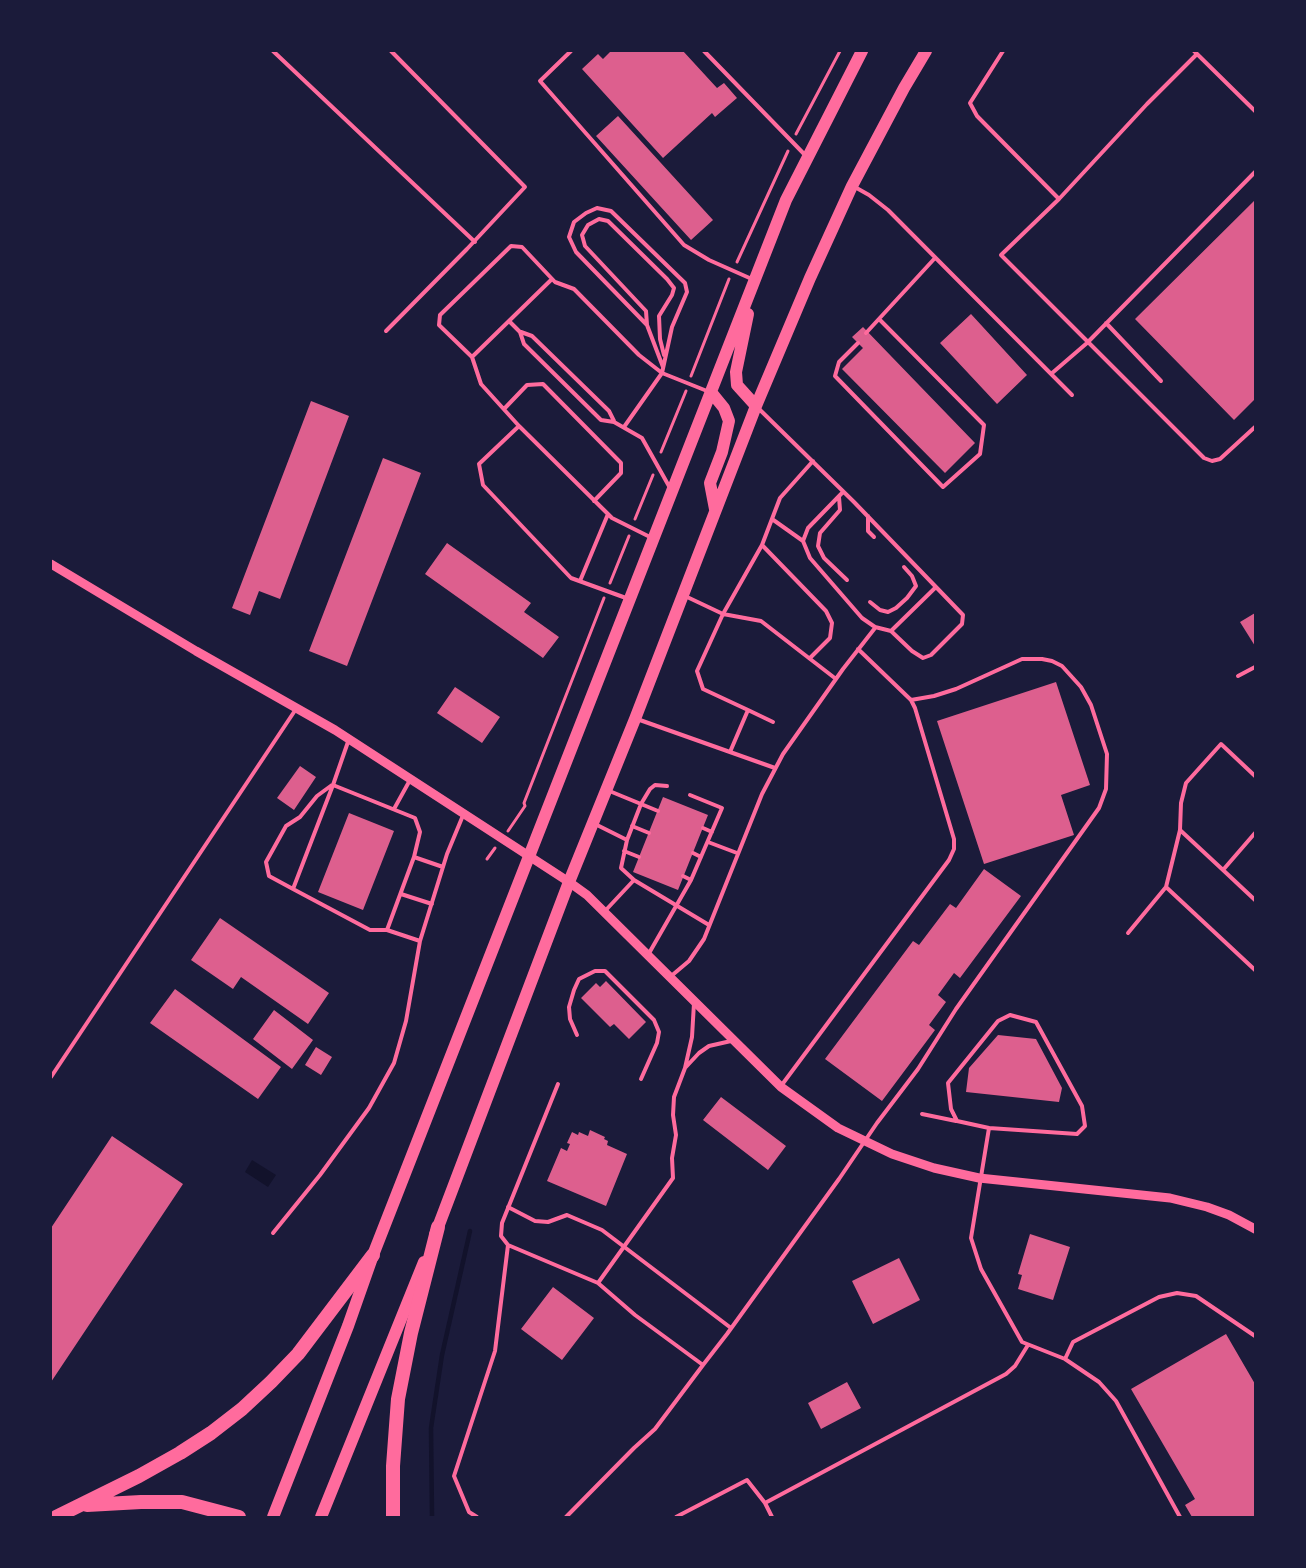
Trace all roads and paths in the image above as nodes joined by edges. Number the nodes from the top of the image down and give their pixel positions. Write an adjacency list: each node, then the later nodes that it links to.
1 (273, 51): 17 (lane)
2 (391, 51): 17 (lane)
3 (571, 51): 21 (lane)
4 (704, 51): 12 (lane)
5 (840, 51): 11 (path)
6 (862, 51): 12 (highway)
7 (926, 51): 15 (highway)
8 (1003, 51): 16 (lane)
9 (1196, 53): 10 (lane); 16 (lane)
10 (1255, 111)
11 (802, 124)
12 (807, 156): 21 (highway)
13 (784, 158): 19 (path)
14 (1255, 172): 25 (lane)
15 (852, 186): 18 (lane); 42 (highway)
16 (1059, 199): 30 (lane)
17 (475, 242): 27 (lane)
18 (935, 258): 23 (lane); 37 (lane)
19 (737, 261)
20 (552, 279): 24 (lane); 32 (lane); 36 (lane)
21 (754, 280): 39 (highway); 42 (highway)
22 (729, 281): 34 (path)
23 (880, 320): 29 (lane); 31 (lane)
24 (509, 321): 28 (lane); 32 (lane)
25 (1106, 323): 30 (lane); 38 (lane)
26 (647, 325): 33 (lane); 33 (lane); 35 (lane)
27 (386, 331)
28 (520, 332): 44 (lane); 44 (lane)
29 (866, 333)
30 (1087, 342): 37 (lane); 47 (lane)
31 (858, 343)
32 (472, 357): 43 (lane)
33 (665, 359): 35 (lane)
34 (696, 364)
35 (663, 367): 36 (lane)
36 (662, 373): 39 (lane); 46 (lane)
37 (1052, 374): 40 (lane)
38 (1161, 381)
39 (711, 392): 51 (highway); 55 (highway)
40 (1072, 394)
41 (681, 403): 48 (path)
42 (756, 406): 49 (lane); 55 (highway)
43 (504, 410): 45 (lane); 54 (lane)
44 (614, 422): 46 (lane)
45 (519, 426): 54 (lane); 69 (lane)
46 (624, 427): 51 (lane)
47 (1255, 427)
48 (660, 455)
49 (813, 461): 52 (lane); 59 (lane)
50 (653, 474): 58 (path)
51 (672, 491): 61 (highway)
52 (843, 492): 53 (lane); 57 (lane)
53 (839, 496): 63 (lane); 68 (lane)
54 (594, 501): 56 (lane)
55 (715, 510): 71 (highway)
56 (608, 514): 61 (lane); 69 (lane)
57 (868, 516): 60 (lane); 70 (lane)
58 (635, 518)
59 (772, 519): 63 (lane); 64 (lane)
60 (874, 537)
61 (654, 539): 72 (highway)
62 (627, 540): 67 (path)
63 (803, 541): 76 (lane)
64 (762, 545): 75 (lane); 79 (lane)
65 (51, 564): 84 (street)
66 (904, 567): 74 (lane)
67 (612, 578)
68 (847, 580)
69 (580, 581): 72 (lane)
70 (936, 587): 77 (lane); 77 (lane)
71 (682, 595): 75 (lane); 86 (highway)
72 (630, 599): 114 (highway)
73 (603, 602): 98 (path)
74 (870, 602)
75 (723, 614): 79 (lane); 85 (lane)
76 (875, 627): 77 (lane); 78 (lane)
77 (891, 631)
78 (858, 649): 82 (lane); 83 (lane)
79 (810, 658): 82 (lane)
80 (1255, 667): 81 (lane)
81 (1238, 676)
82 (836, 679): 90 (lane)
83 (911, 700): 145 (lane); 149 (lane)
84 (296, 708): 88 (street); 142 (lane)
85 (748, 710): 87 (lane); 89 (lane)
86 (635, 718): 89 (lane); 95 (highway)
87 (773, 722)
88 (349, 739): 92 (street); 93 (lane)
89 (730, 752): 90 (lane)
90 (775, 768): 113 (lane)
91 (1255, 776): 105 (lane)
92 (411, 778): 99 (lane); 101 (street)
93 (333, 785): 99 (lane); 125 (lane); 125 (lane)
94 (668, 786): 97 (lane)
95 (606, 790): 97 (lane); 102 (highway)
96 (690, 795): 106 (lane)
97 (641, 804): 100 (lane); 103 (lane)
98 (525, 806)
99 (394, 809): 115 (lane)
100 (658, 811)
101 (464, 812): 114 (street); 118 (lane)
102 (593, 823): 109 (lane); 123 (highway)
103 (632, 826): 107 (lane); 109 (lane)
104 (703, 828): 106 (lane)
105 (1180, 831): 119 (lane); 124 (lane)
106 (712, 832): 110 (lane)
107 (649, 833)
108 (1255, 833): 119 (lane)
109 (627, 840): 111 (lane)
110 (708, 842): 113 (lane); 117 (lane)
111 (624, 851): 116 (lane); 121 (lane)
112 (693, 853): 117 (lane)
113 (737, 853): 131 (lane)
114 (530, 855): 123 (street); 157 (highway)
115 (414, 857): 118 (lane); 126 (lane)
116 (639, 857)
117 (701, 857): 122 (lane)
118 (443, 867): 128 (lane)
119 (1223, 870): 127 (lane)
120 (683, 876): 122 (lane)
121 (634, 880): 129 (lane); 130 (lane)
122 (691, 880): 129 (lane)
123 (569, 882): 130 (street); 152 (highway)
124 (1166, 887): 133 (lane); 136 (lane)
125 (293, 890): 132 (lane)
126 (401, 894): 128 (lane); 132 (lane)
127 (1255, 900)
128 (432, 904): 134 (lane)
129 (678, 906): 131 (lane); 135 (lane)
130 (604, 912): 135 (street)
131 (709, 926): 137 (lane)
132 (387, 930): 134 (lane)
133 (1128, 933)
134 (420, 941): 154 (lane)
135 (647, 956): 137 (street)
136 (1255, 970)
137 (669, 978): 138 (street)
138 (694, 1002): 140 (street); 141 (lane)
139 (577, 1035): 143 (lane)
140 (733, 1041): 141 (lane); 145 (street)
141 (685, 1068): 156 (lane)
142 (51, 1077)
143 (641, 1079)
144 (558, 1084): 151 (lane)
145 (781, 1087): 149 (street)
146 (922, 1114): 147 (lane)
147 (957, 1121): 148 (lane); 148 (lane)
148 (989, 1128): 150 (lane)
149 (865, 1141): 150 (street); 159 (lane)
150 (979, 1178): 153 (street); 161 (lane)
151 (508, 1207): 155 (lane); 156 (lane)
152 (438, 1227): 169 (highway); 170 (highway)
153 (1255, 1229)
154 (273, 1233)
155 (508, 1245): 158 (lane); 171 (lane)
156 (625, 1246): 158 (lane); 159 (lane)
157 (373, 1255): 165 (highway); 168 (highway)
158 (598, 1283): 163 (lane)
159 (731, 1328): 163 (lane)
160 (1255, 1336): 162 (lane)
161 (1028, 1345): 162 (lane); 164 (lane)
162 (1065, 1359): 175 (lane)
163 (703, 1365): 172 (lane)
164 (765, 1503): 173 (lane); 174 (lane)
165 (81, 1505): 166 (highway); 167 (highway)
166 (56, 1517)
167 (239, 1517)
168 (273, 1517)
169 (321, 1517)
170 (393, 1517)
171 (477, 1517)
172 (566, 1517)
173 (676, 1517)
174 (772, 1517)
175 (1180, 1517)

